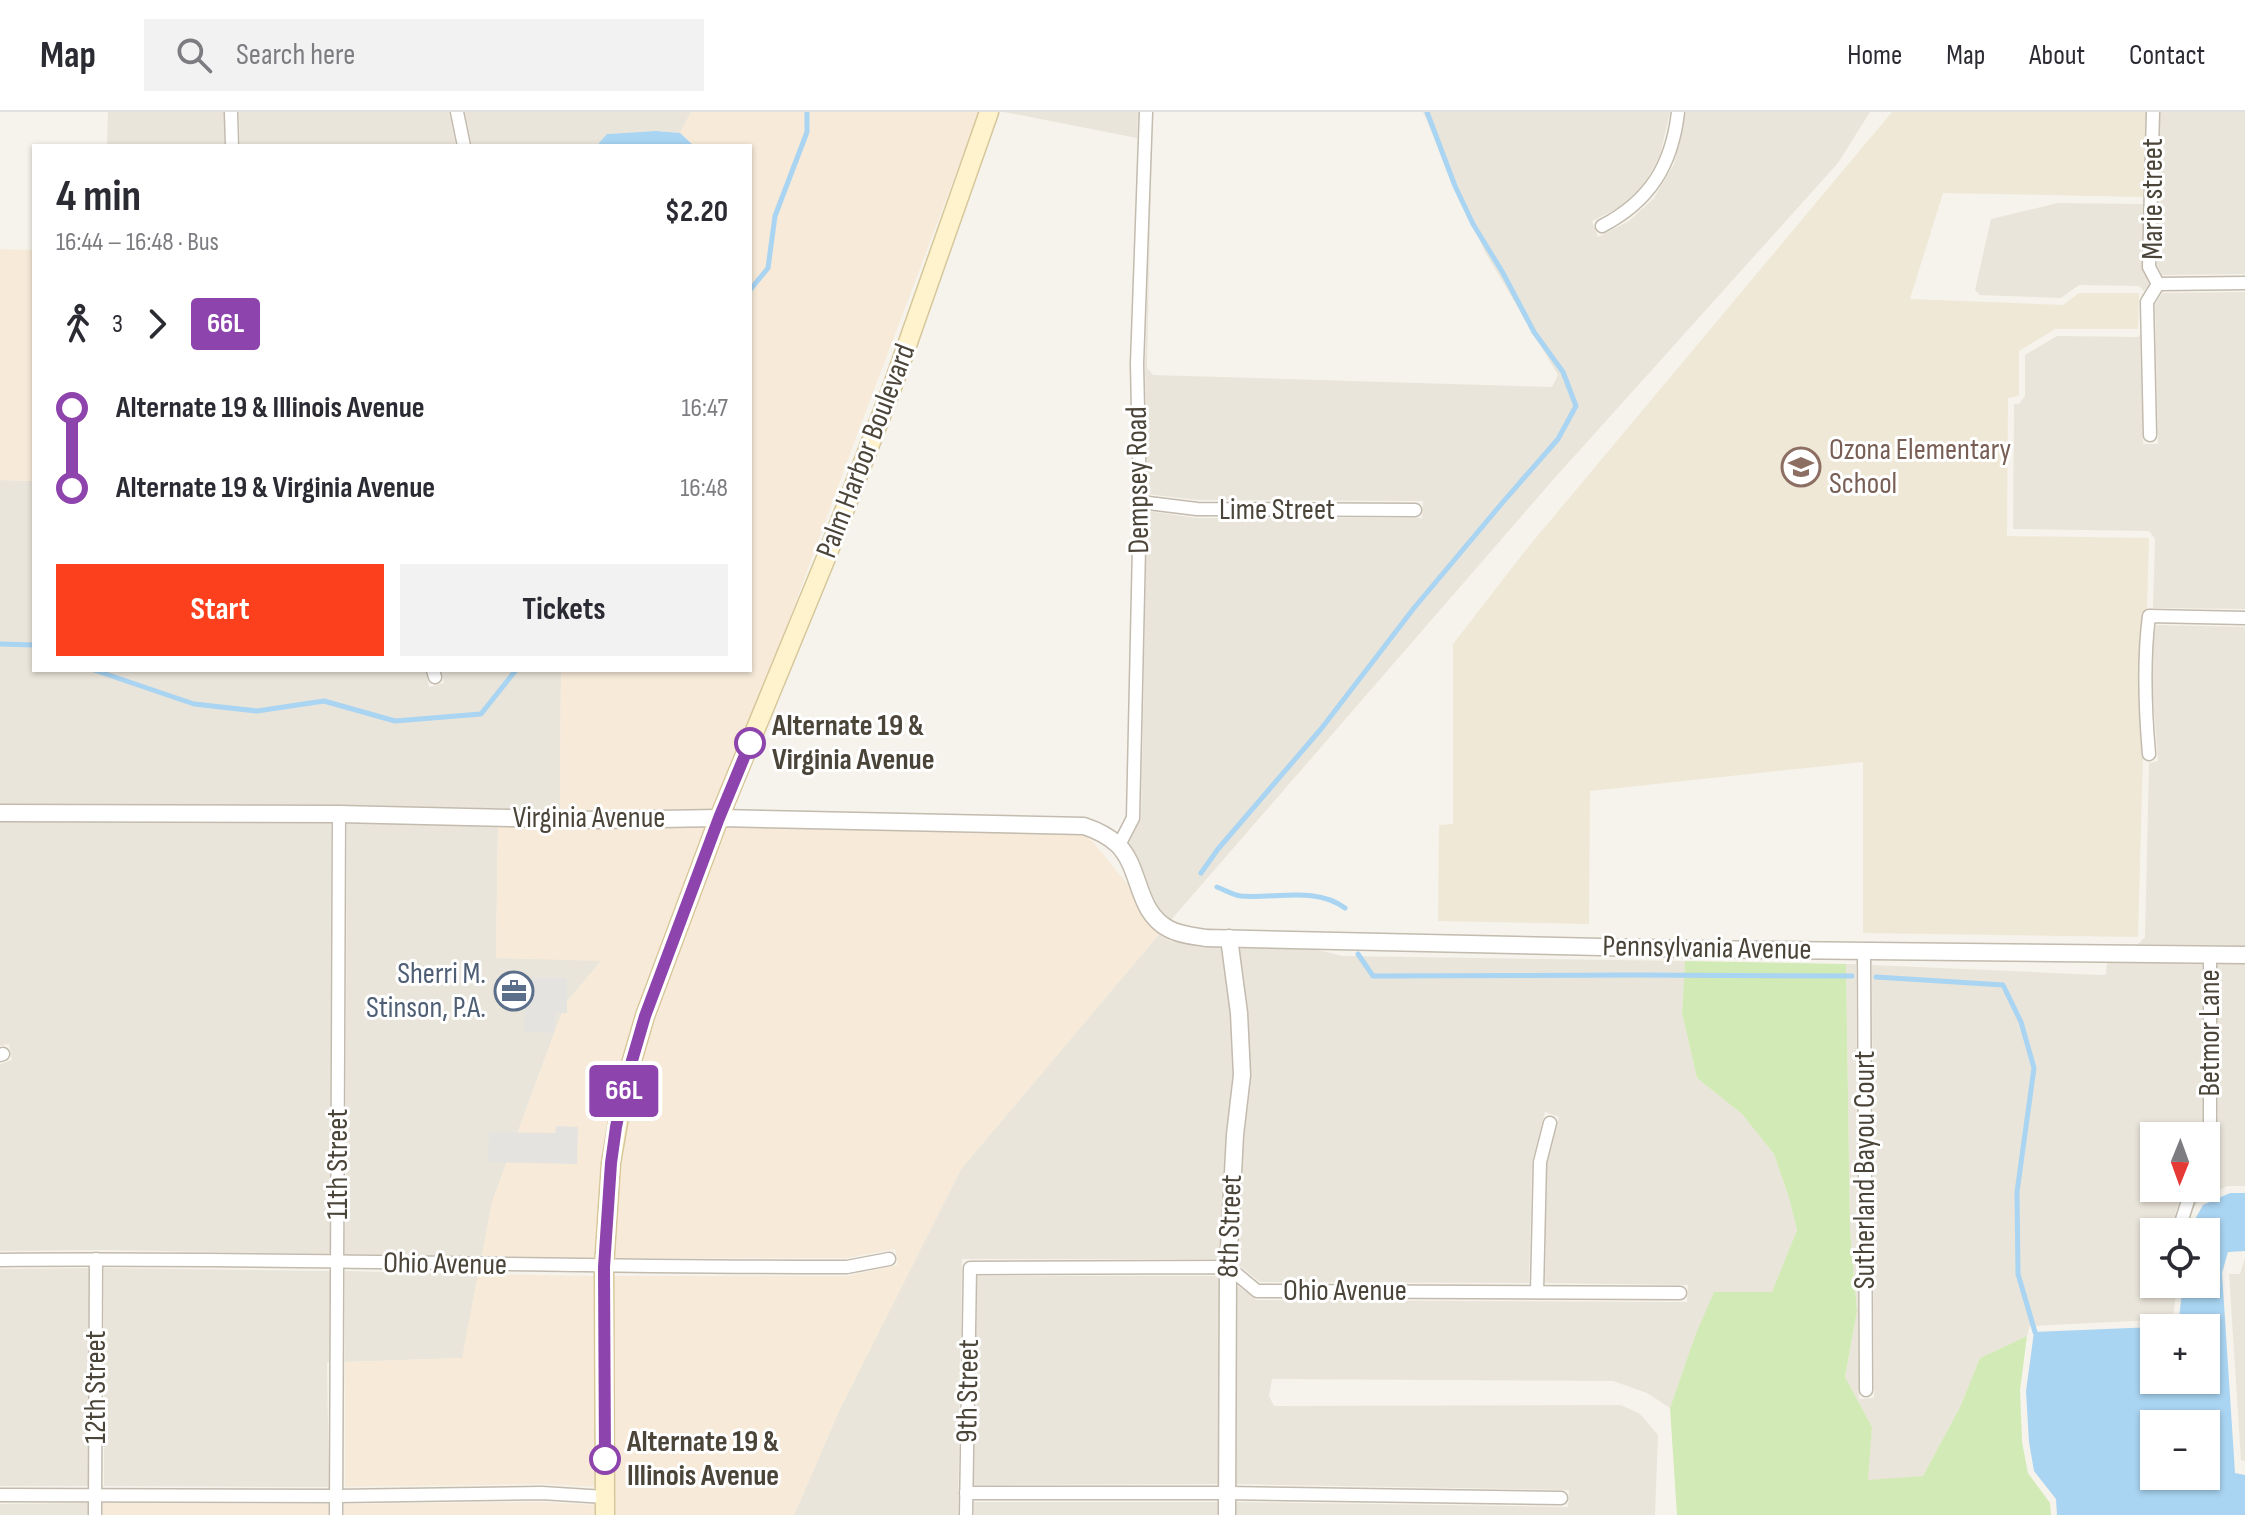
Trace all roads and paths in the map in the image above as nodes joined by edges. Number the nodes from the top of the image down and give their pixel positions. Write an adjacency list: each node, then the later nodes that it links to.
1 (231, 112): 7 (street)
2 (457, 112): 8 (street)
3 (1146, 112): 13 (street, Dempsey Road)
4 (1678, 112): 9 (street)
5 (2153, 112): 11 (street, Marie street)
6 (989, 113): 19 (main road, Palm Harbor Boulevard)
7 (232, 144)
8 (464, 144)
9 (1602, 226)
10 (2245, 283): 11 (street)
11 (2158, 284): 12 (street, Marie street)
12 (2150, 435)
13 (1140, 502): 14 (street, Lime Street); 20 (street, Dempsey Road)
14 (1415, 510)
15 (2245, 618): 16 (street)
16 (2149, 754)
17 (0, 813): 18 (street, Virginia Avenue)
18 (339, 814): 19 (street, Virginia Avenue); 30 (street, 11th Street)
19 (719, 818): 20 (street, Virginia Avenue); 31 (main road)
20 (1119, 845): 21 (street, Pennsylvania Avenue)
21 (1229, 938): 22 (street, Pennsylvania Avenue); 32 (street, 8th Street)
22 (1864, 951): 23 (street, Pennsylvania Avenue); 35 (street, Sutherland Bayou Court)
23 (2210, 954): 24 (street, Pennsylvania Avenue); 25 (street, Betmor Lane)
24 (2245, 955)
25 (2210, 1122)
26 (1550, 1123): 33 (street)
27 (96, 1259): 29 (street, Ohio Avenue); 30 (street, Ohio Avenue); 38 (street, 12th Street)
28 (889, 1259): 31 (street, Ohio Avenue)
29 (0, 1260)
30 (338, 1263): 31 (street, Ohio Avenue); 40 (street, 11th Street)
31 (604, 1267): 42 (main road)
32 (1228, 1267): 33 (street, Ohio Avenue); 36 (street, 9th Street); 37 (street, 8th Street)
33 (1537, 1292): 34 (street, Ohio Avenue)
34 (1680, 1293)
35 (1866, 1390)
36 (966, 1493): 37 (street); 45 (street, 9th Street)
37 (1227, 1493): 41 (street); 46 (street, 8th Street)
38 (96, 1494): 39 (street); 40 (street); 43 (street, 12th Street)
39 (0, 1495)
40 (337, 1496): 42 (street); 44 (street, 11th Street)
41 (1561, 1498)
42 (605, 1506)
43 (95, 1515)
44 (336, 1515)
45 (966, 1515)
46 (1227, 1515)

